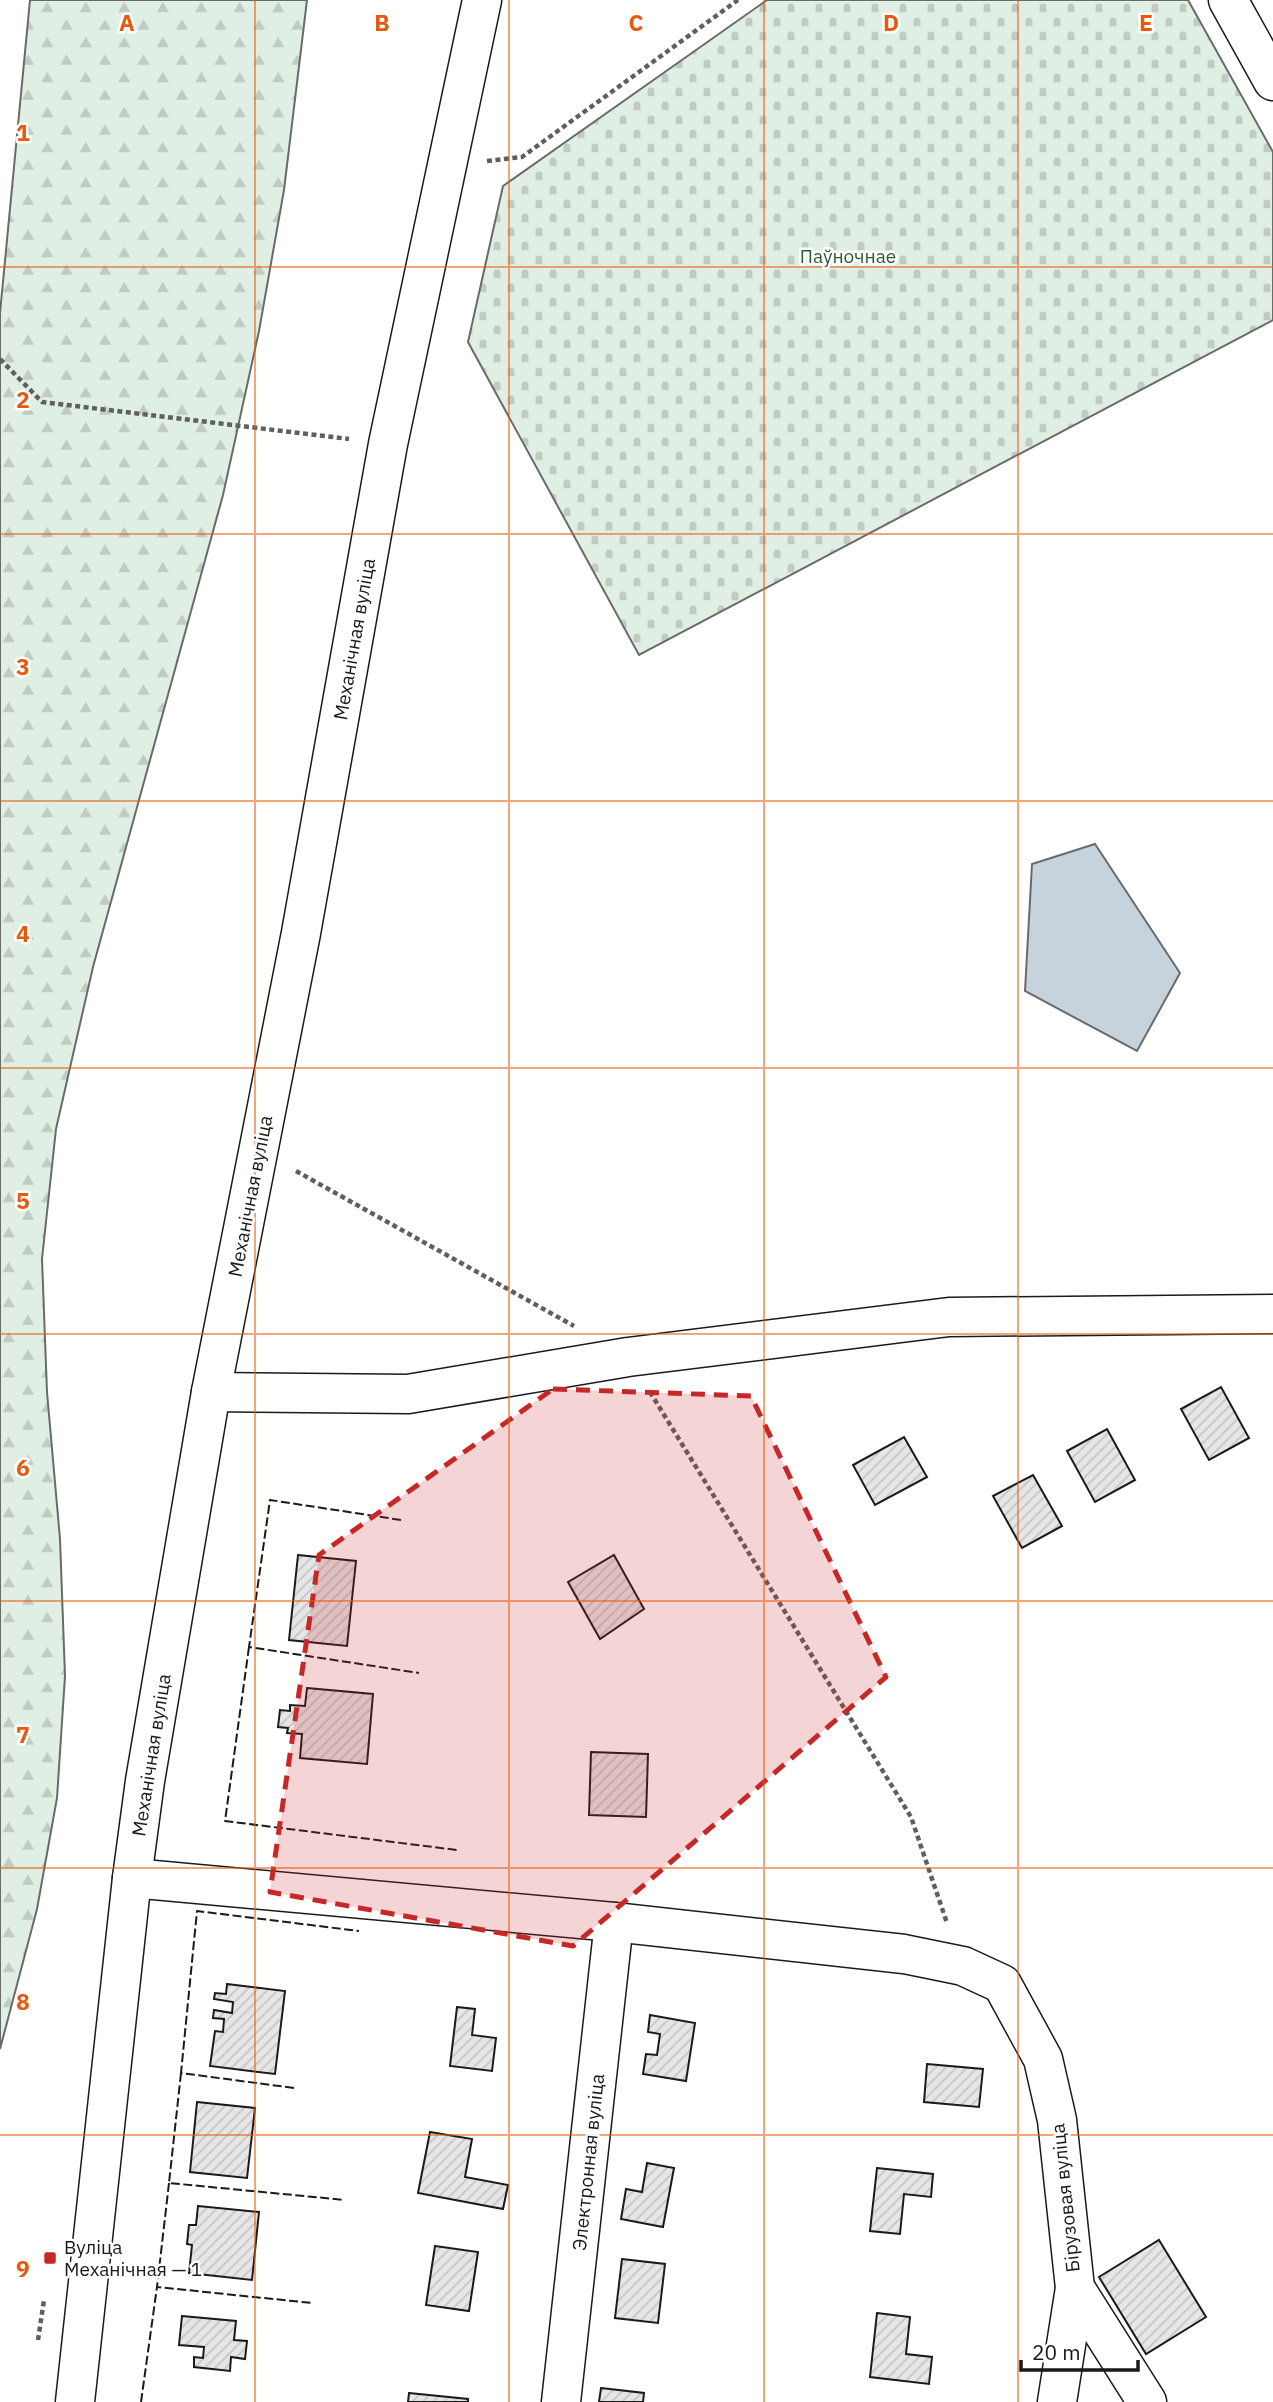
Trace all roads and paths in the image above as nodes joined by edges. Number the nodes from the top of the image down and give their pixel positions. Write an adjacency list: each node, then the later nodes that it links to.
1 (482, 0): 5 (street, Механічная вуліца)
2 (738, 0): 5 (path)
3 (1228, 0): 4 (street)
4 (1273, 81)
5 (448, 165): 7 (street, Механічная вуліца)
6 (0, 359): 7 (path)
7 (388, 444): 11 (street, Механічная вуліца)
8 (296, 1171): 10 (path)
9 (1273, 1314): 10 (street)
10 (628, 1357): 11 (street); 14 (path)
11 (211, 1392): 12 (street, Механічная вуліца)
12 (132, 1878): 13 (street); 16 (street, Механічная вуліца)
13 (614, 1922): 14 (street); 17 (street, Электронная вуліца)
14 (963, 1966): 15 (street, Бірузовая вуліца)
15 (1075, 2288): 18 (street); 19 (street, Бірузовая вуліца)
16 (75, 2402)
17 (561, 2402)
18 (1057, 2402)
19 (1147, 2402)

